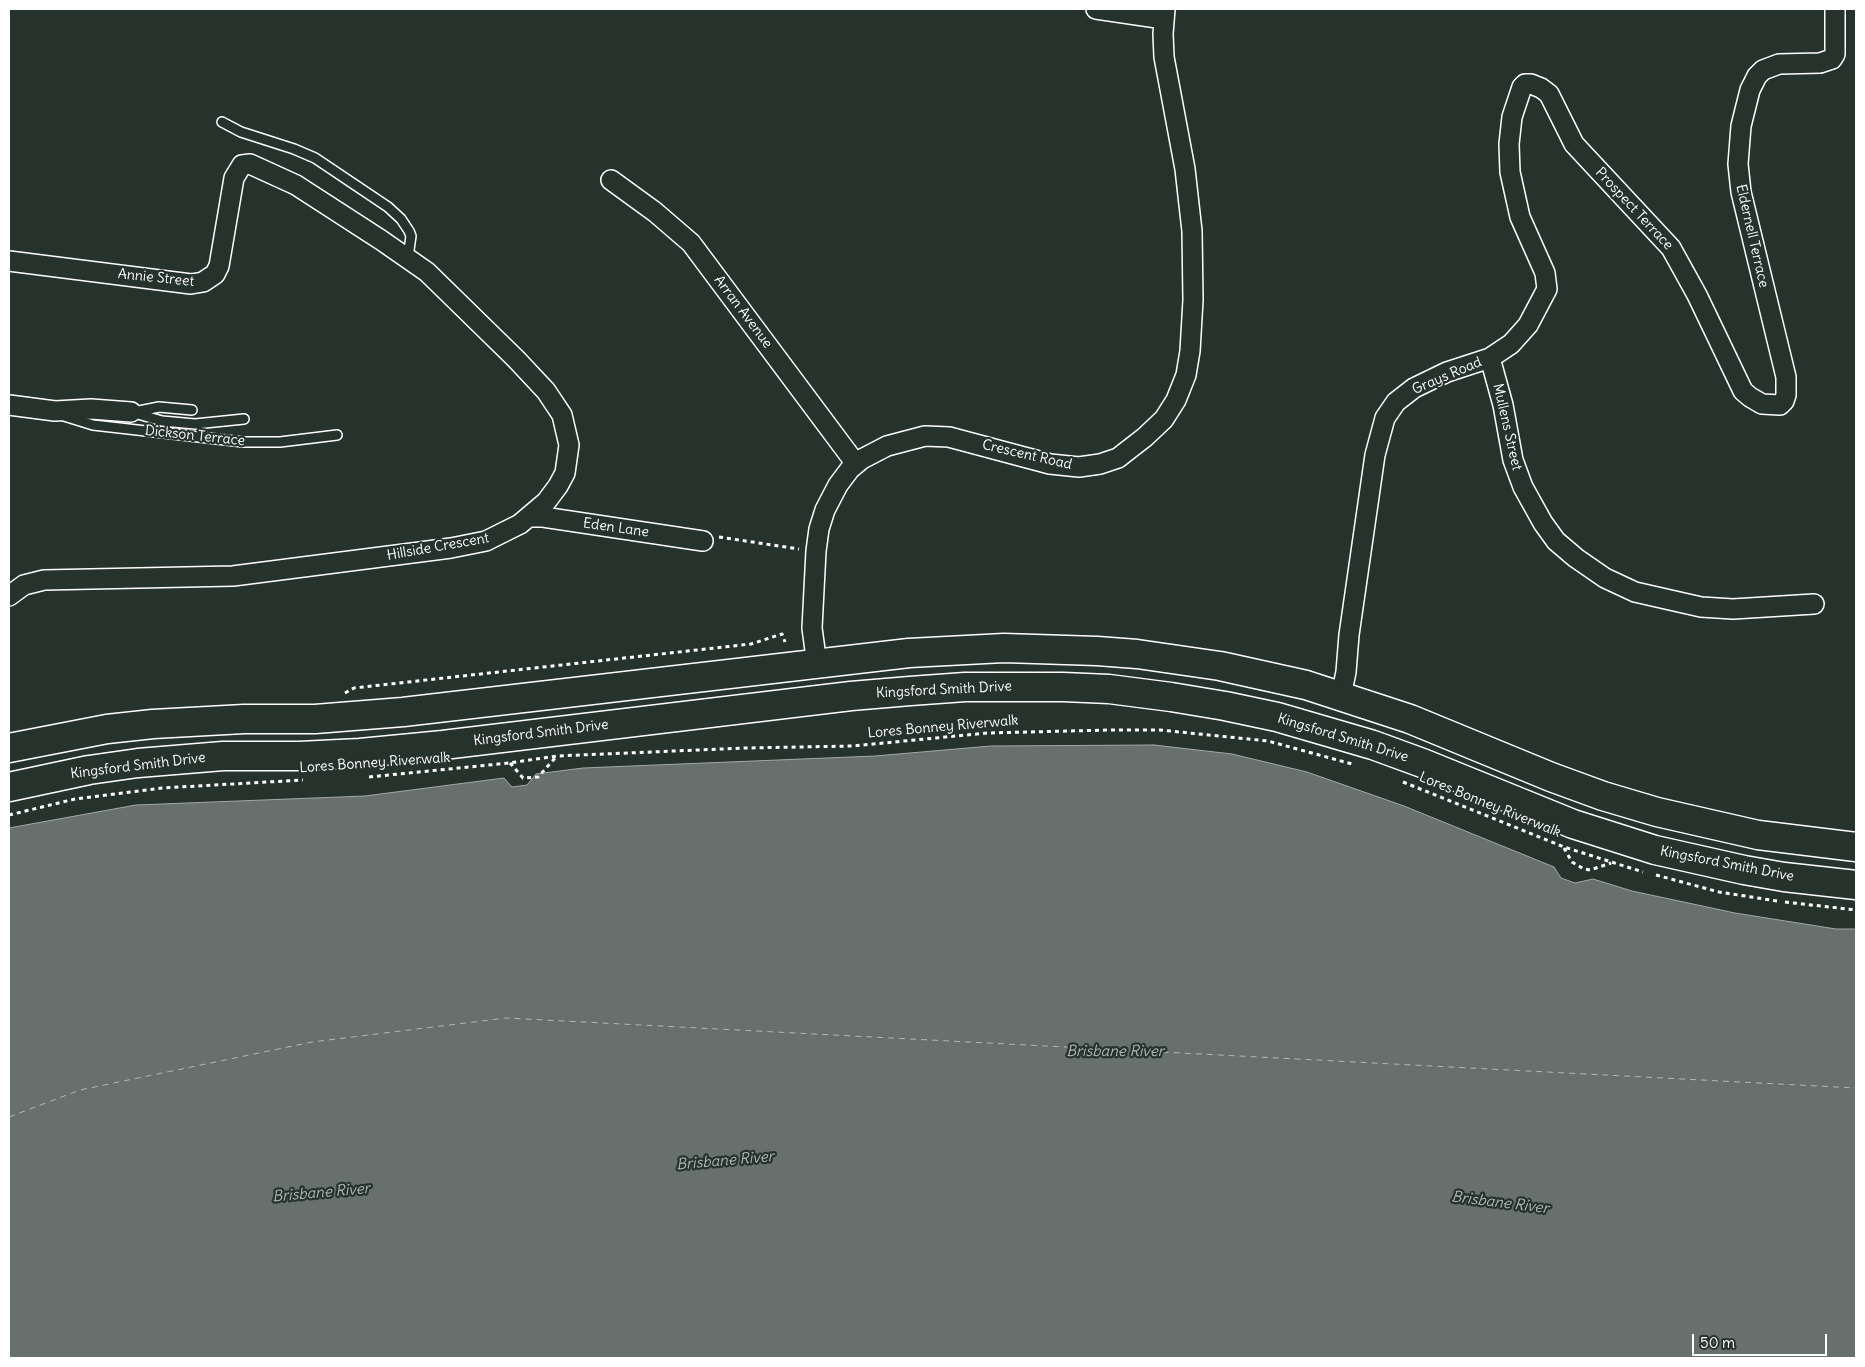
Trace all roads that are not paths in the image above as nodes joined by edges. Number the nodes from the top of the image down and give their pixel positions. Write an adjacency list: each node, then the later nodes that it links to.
1 (1096, 9): 3 (street)
2 (1835, 9): 11 (street, Eldernell Terrace)
3 (1164, 14): 18 (street, Crescent Road)
4 (1531, 84): 10 (street, Grays Road); 11 (street, Prospect Terrace)
5 (222, 122): 8 (lane)
6 (244, 164): 8 (street, Hillside Crescent); 9 (street, Annie Street)
7 (611, 180): 18 (street, Arran Avenue)
8 (408, 257): 19 (street, Hillside Crescent)
9 (9, 261)
10 (1490, 358): 22 (street, Mullens Street); 24 (street, Grays Road)
11 (1780, 405)
12 (9, 406): 14 (street, Dickson Terrace)
13 (192, 410): 15 (lane, Dickson Terrace)
14 (55, 411): 15 (street, Dickson Terrace); 17 (lane, Dickson Terrace)
15 (131, 412): 16 (lane, Dickson Terrace)
16 (244, 419)
17 (337, 435)
18 (856, 464): 23 (street, Crescent Road)
19 (530, 517): 20 (street, Eden Lane); 21 (street, Hillside Crescent)
20 (707, 538)
21 (9, 596)
22 (1814, 604)
23 (817, 665): 24 (highway); 25 (highway)
24 (1341, 696): 27 (highway)
25 (9, 748)
26 (9, 787): 28 (highway, Kingsford Smith Drive)
27 (1856, 847)
28 (1856, 885)

